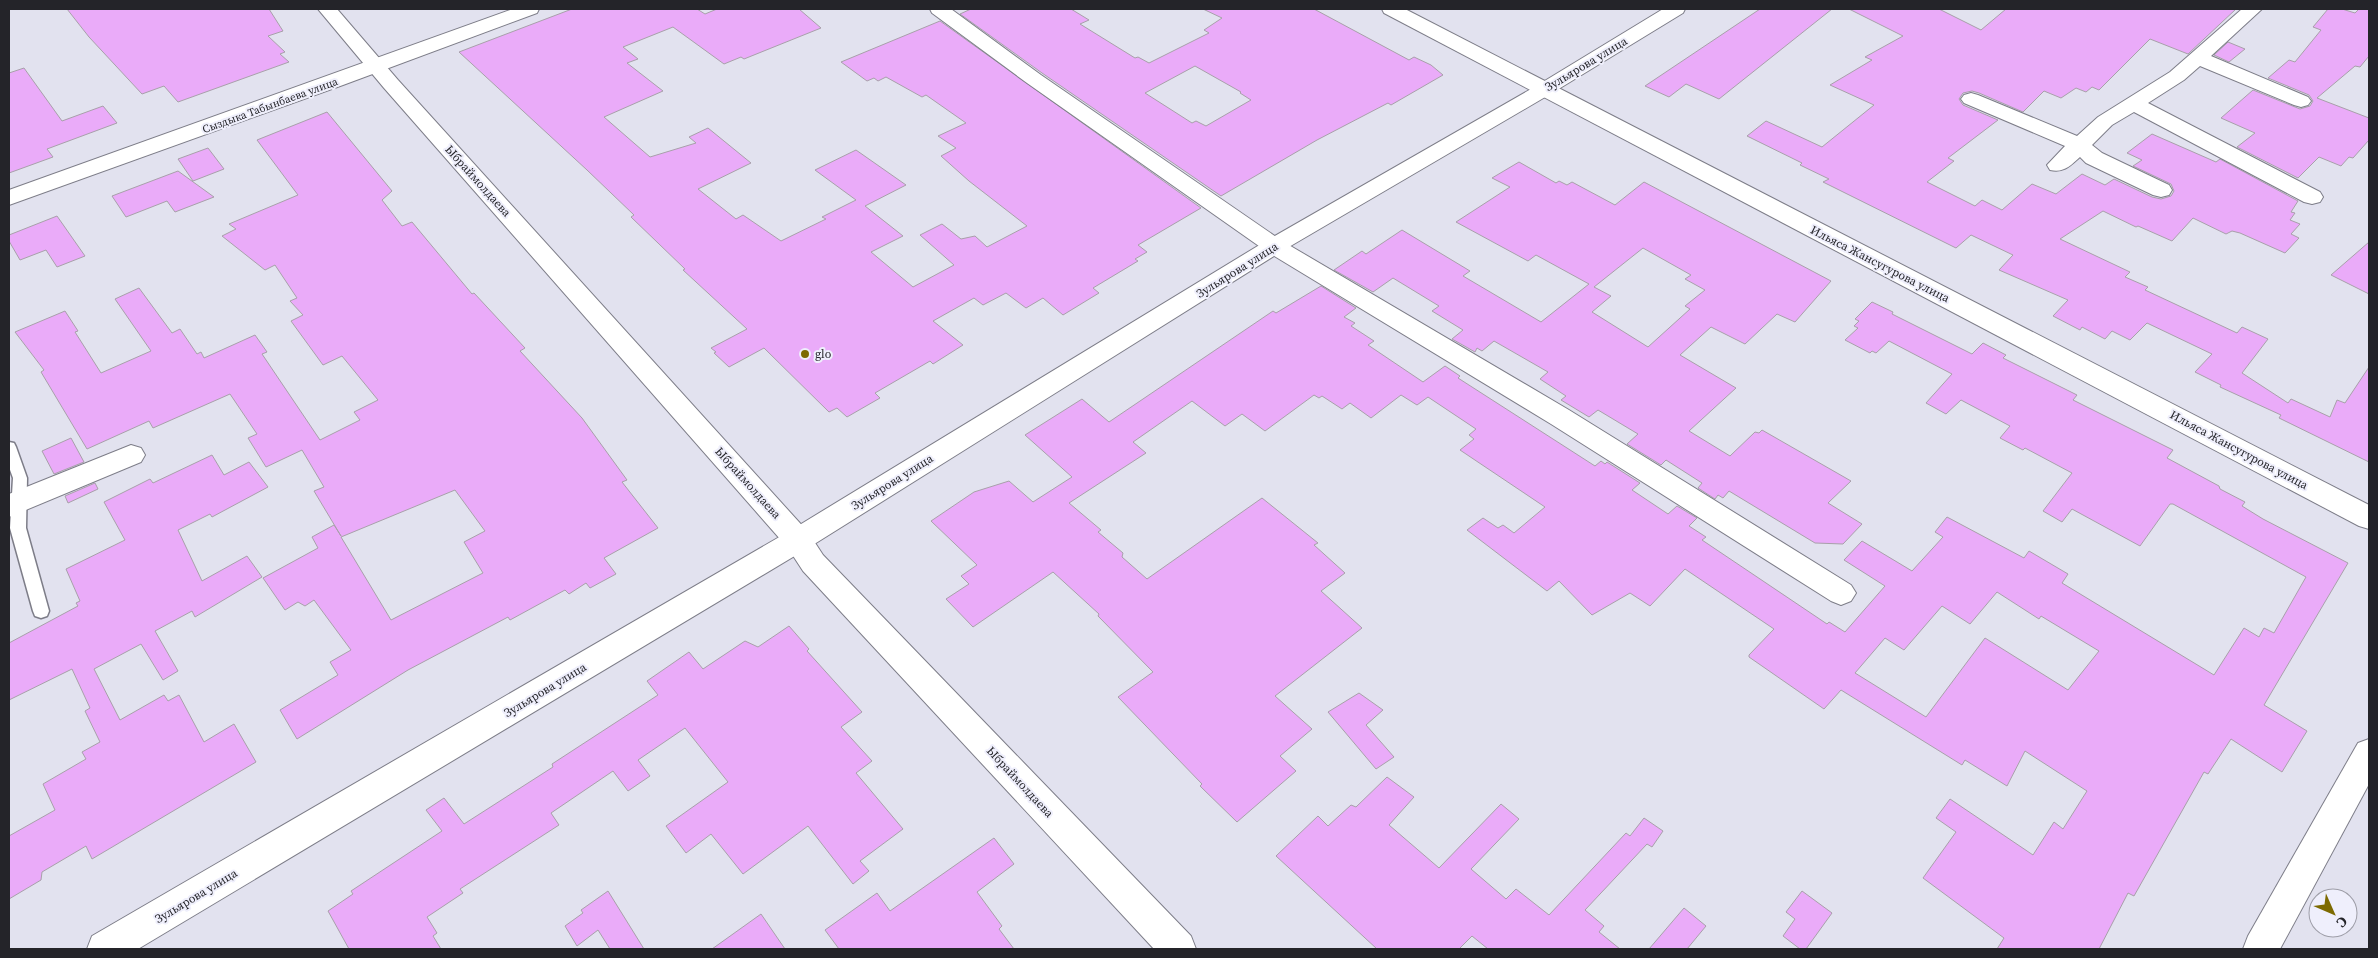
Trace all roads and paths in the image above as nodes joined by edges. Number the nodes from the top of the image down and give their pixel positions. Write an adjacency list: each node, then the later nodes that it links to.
1 (327, 9): 8 (street, Ыбраймолдаева)
2 (530, 9): 8 (street, Сыздыка Табынбаева улица)
3 (939, 9): 18 (street)
4 (1391, 9): 9 (street, Ильяса Жансугурова улица)
5 (1676, 9): 9 (street, Зульярова улица)
6 (2253, 9): 7 (street)
7 (2198, 58): 11 (street); 12 (street)
8 (377, 66): 17 (street, Сыздыка Табынбаева улица); 23 (street, Ыбраймолдаева)
9 (1545, 89): 18 (street, Зульярова улица); 22 (street, Ильяса Жансугурова улица)
10 (1971, 99): 13 (street)
11 (2301, 100)
12 (2134, 104): 13 (street); 16 (street)
13 (2078, 144): 14 (street); 15 (street)
14 (2058, 164)
15 (2161, 190)
16 (2312, 197)
17 (9, 198)
18 (1274, 246): 23 (street, Зульярова улица); 24 (street)
19 (9, 447): 21 (lane)
20 (131, 455): 21 (street)
21 (14, 505): 25 (lane)
22 (2369, 518)
23 (798, 540): 27 (street, Зульярова улица); 28 (street, Ыбраймолдаева)
24 (1840, 593)
25 (41, 611)
26 (2369, 753): 29 (street)
27 (105, 949)
28 (1178, 949)
29 (2261, 949)

